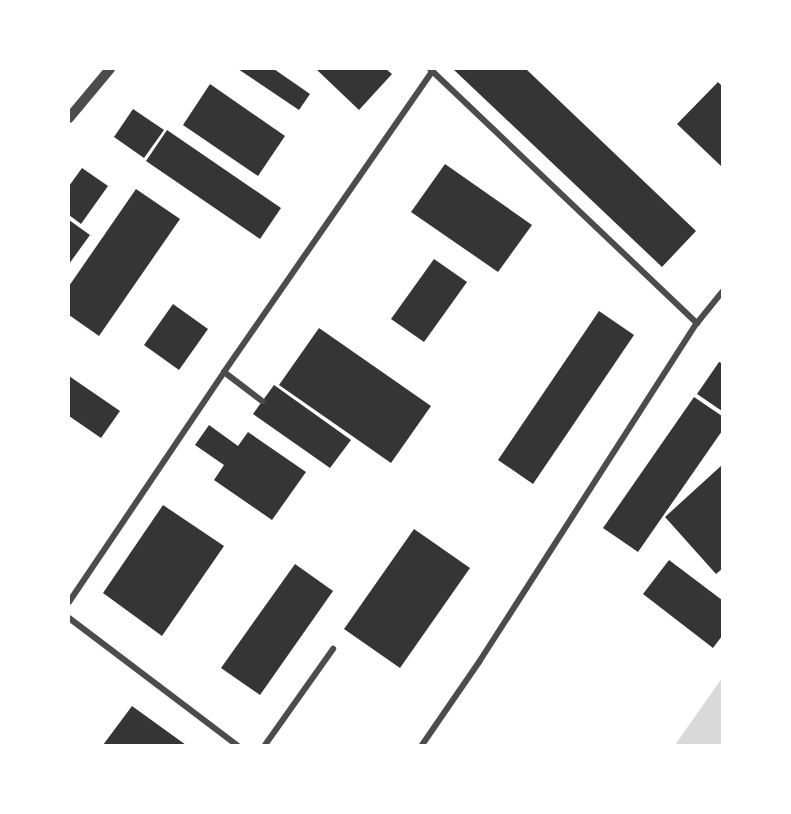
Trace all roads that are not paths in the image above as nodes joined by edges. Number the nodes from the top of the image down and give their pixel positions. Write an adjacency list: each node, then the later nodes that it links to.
1 (110, 69): 3 (street)
2 (431, 70): 5 (street); 6 (street)
3 (69, 118)
4 (722, 292): 5 (street)
5 (697, 323): 13 (street)
6 (224, 372): 7 (street); 8 (street)
7 (262, 400)
8 (69, 602)
9 (69, 618): 11 (street)
10 (333, 649): 12 (street)
11 (237, 745)
12 (265, 745)
13 (422, 745)

